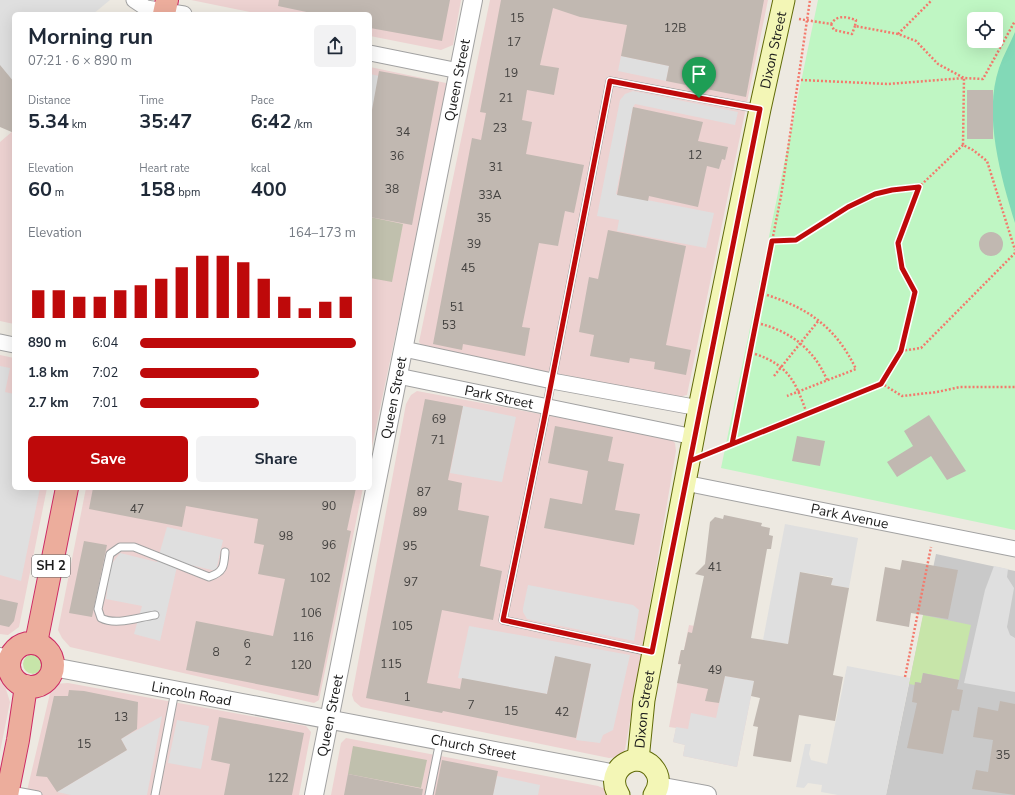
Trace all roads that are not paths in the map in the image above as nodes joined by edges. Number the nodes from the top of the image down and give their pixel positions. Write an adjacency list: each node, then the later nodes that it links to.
1 (134, 0): 4 (street)
2 (473, 0): 6 (street, Queen Street)
3 (789, 9): 7 (main road, Dixon Street)
4 (170, 10)
5 (372, 53): 6 (street)
6 (459, 71): 10 (street, Queen Street)
7 (760, 109): 12 (lane); 14 (main road, Dixon Street)
8 (0, 342): 9 (street)
9 (12, 345)
10 (404, 349): 11 (street, Queen Street); 12 (street, Park Street)
11 (398, 376): 13 (street, Park Street); 27 (street, Queen Street)
12 (552, 381): 13 (lane); 14 (street, Park Street)
13 (546, 408): 15 (street, Park Street); 22 (lane)
14 (699, 408): 15 (main road, Dixon Street)
15 (694, 437): 16 (main road, Dixon Street)
16 (685, 483): 18 (street, Park Avenue); 22 (main road, Dixon Street)
17 (67, 490): 21 (highway, SH 2)
18 (1015, 549)
19 (225, 552): 20 (lane)
20 (155, 615)
21 (36, 643): 23 (highway); 24 (highway)
22 (652, 652): 29 (main road, Dixon Street)
23 (5, 658): 25 (highway)
24 (53, 667): 25 (highway); 26 (street, Lincoln Road)
25 (26, 686): 32 (highway)
26 (175, 690): 27 (street, Lincoln Road); 34 (lane)
27 (331, 720): 28 (street, Church Street); 35 (street, Queen Street)
28 (440, 741): 30 (street, Church Street); 36 (lane)
29 (638, 760): 30 (main road); 31 (main road)
30 (616, 774): 37 (main road)
31 (656, 790): 38 (street)
32 (8, 792): 33 (lane)
33 (38, 795)
34 (155, 795)
35 (314, 795)
36 (429, 795)
37 (619, 795)
38 (707, 795)

